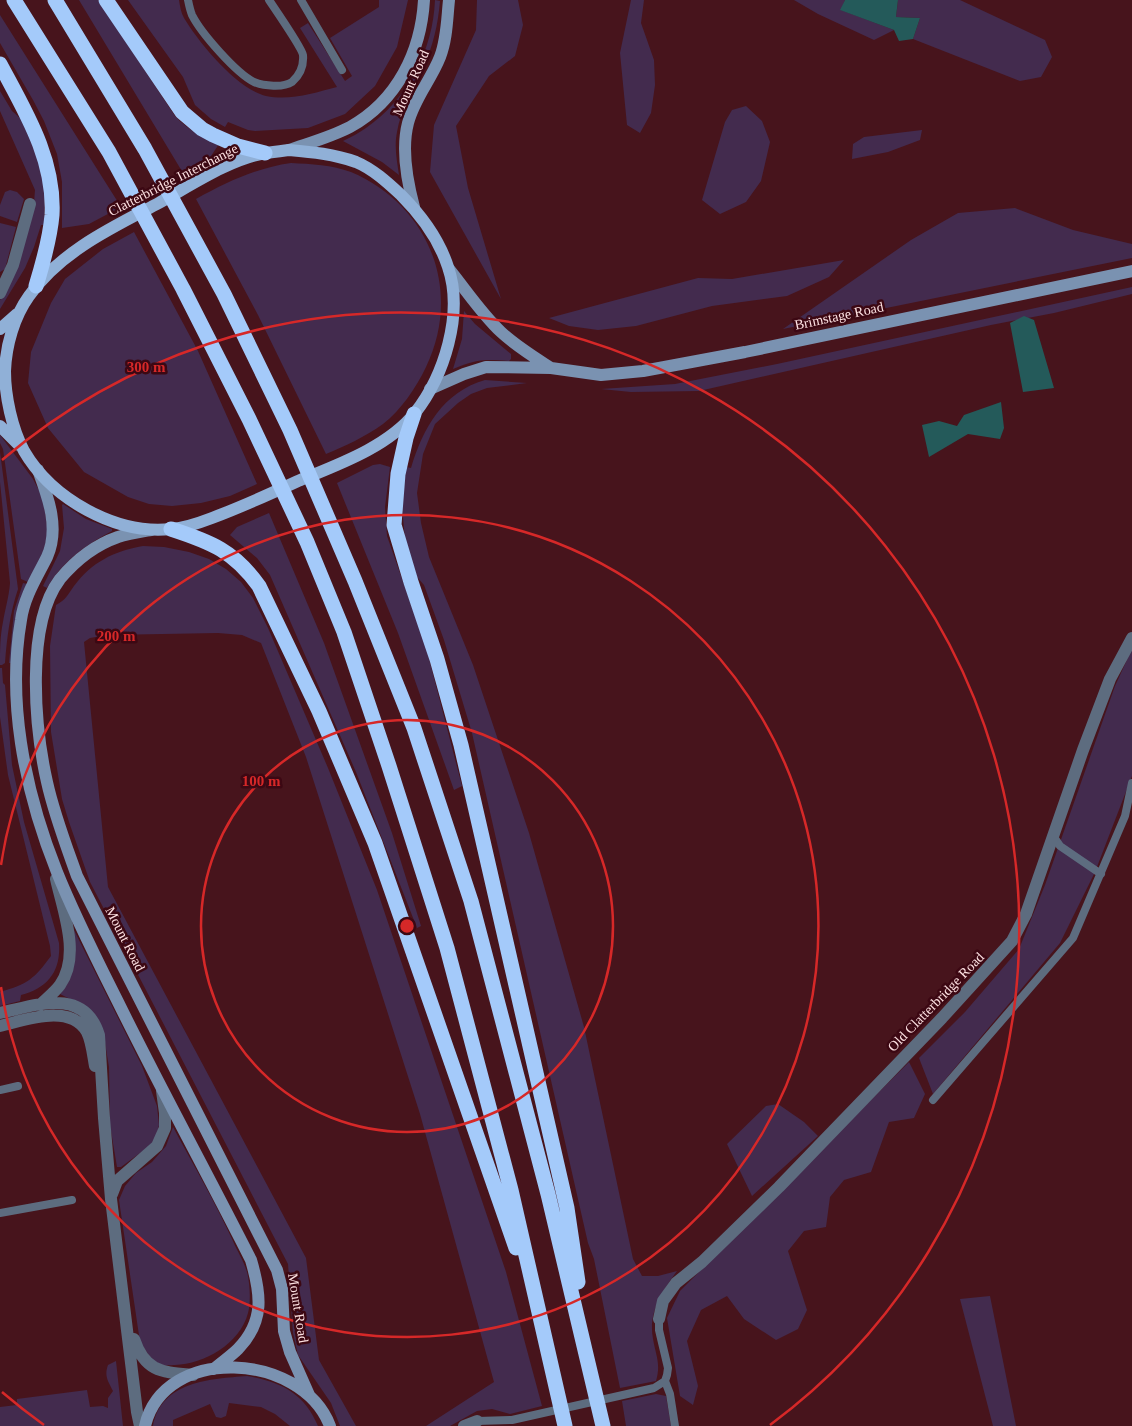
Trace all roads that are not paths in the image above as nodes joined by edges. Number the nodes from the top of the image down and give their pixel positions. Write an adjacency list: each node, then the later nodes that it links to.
1 (14, 0): 47 (highway)
2 (55, 0): 51 (highway)
3 (106, 0): 12 (highway)
4 (188, 0): 5 (lane)
5 (269, 0)
6 (301, 0): 10 (lane)
7 (424, 0): 11 (main road, Mount Road)
8 (449, 0): 14 (main road, Mount Road)
9 (0, 64): 17 (highway)
10 (342, 70)
11 (289, 150): 12 (main road, Clatterbridge Interchange); 14 (main road, Clatterbridge Interchange)
12 (265, 153): 17 (main road, Clatterbridge Interchange)
13 (30, 204): 18 (street)
14 (414, 208): 15 (main road, Clatterbridge Interchange)
15 (449, 269): 21 (main road, Brimstage Road); 22 (main road, Clatterbridge Interchange)
16 (1132, 271): 21 (main road, Brimstage Road)
17 (36, 286): 19 (main road, Clatterbridge Interchange)
18 (0, 293)
19 (21, 310): 20 (main road); 25 (main road, Clatterbridge Interchange)
20 (0, 329)
21 (551, 368): 22 (main road, Brimstage Road)
22 (430, 389): 23 (main road, Clatterbridge Interchange)
23 (414, 414): 28 (main road, Clatterbridge Interchange); 51 (highway)
24 (0, 426): 25 (main road)
25 (24, 450): 26 (main road, Clatterbridge Interchange)
26 (38, 470): 27 (main road, Clatterbridge Interchange); 32 (main road)
27 (156, 529): 28 (main road, Clatterbridge Interchange); 52 (main road, Mount Road)
28 (171, 529): 47 (highway)
29 (1132, 638): 31 (street, Old Clatterbridge Road)
30 (1132, 783): 33 (lane)
31 (1054, 837): 33 (lane); 46 (street, Old Clatterbridge Road)
32 (53, 865): 34 (street); 37 (main road)
33 (1101, 874): 40 (lane)
34 (40, 1004): 35 (street); 41 (street)
35 (0, 1013)
36 (0, 1026): 41 (street)
37 (160, 1085): 42 (street); 48 (main road)
38 (18, 1086): 39 (lane)
39 (0, 1090)
40 (933, 1100)
41 (104, 1118): 42 (street)
42 (111, 1199): 45 (street)
43 (72, 1200): 44 (lane)
44 (0, 1213)
45 (126, 1318): 49 (street); 54 (street)
46 (659, 1319): 50 (lane)
47 (543, 1330): 58 (highway)
48 (214, 1369): 49 (main road); 52 (main road)
49 (192, 1375): 55 (main road)
50 (665, 1381): 53 (lane); 60 (lane)
51 (594, 1388): 59 (highway)
52 (309, 1395): 56 (main road)
53 (476, 1422): 57 (street)
54 (140, 1426)
55 (145, 1426)
56 (330, 1426)
57 (464, 1426)
58 (565, 1426)
59 (603, 1426)
60 (676, 1426)

